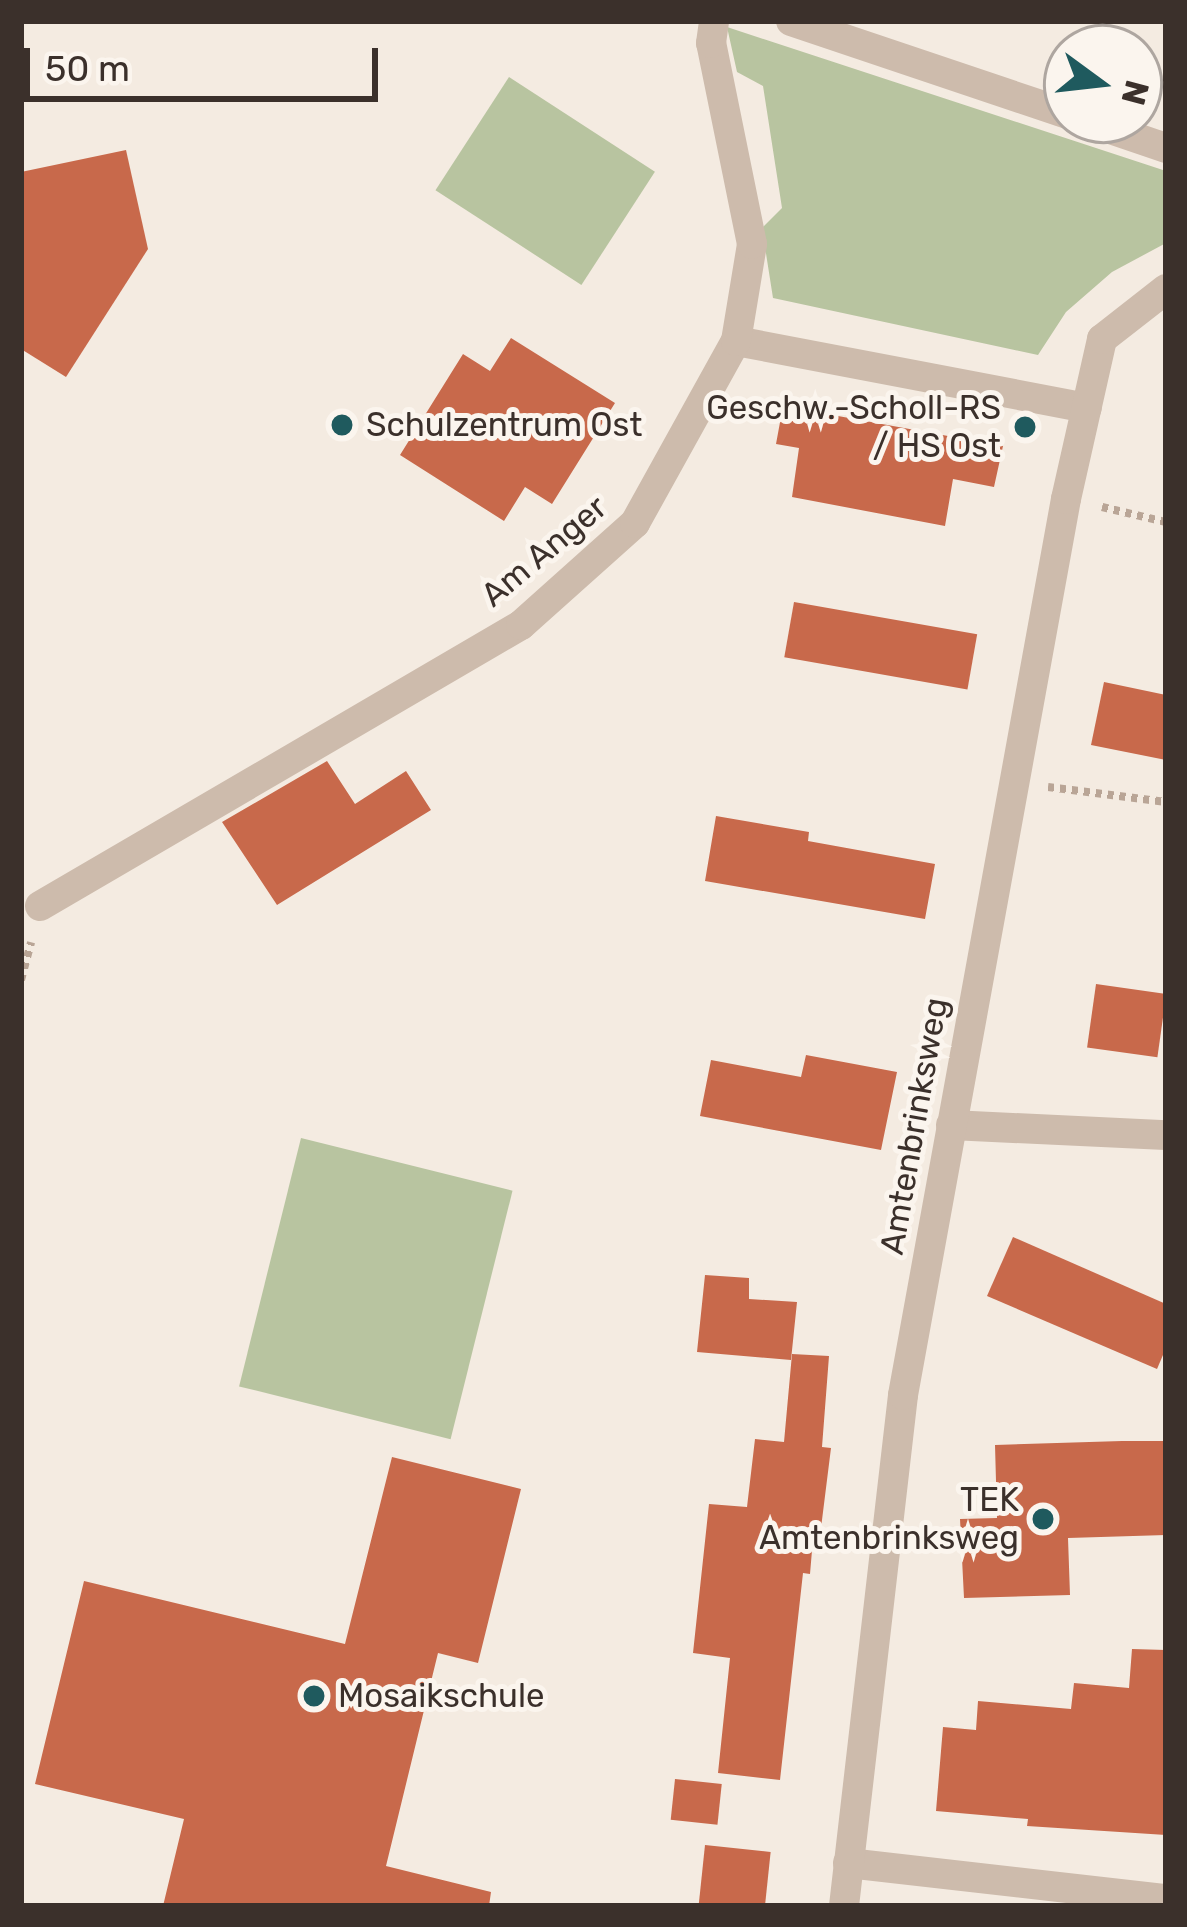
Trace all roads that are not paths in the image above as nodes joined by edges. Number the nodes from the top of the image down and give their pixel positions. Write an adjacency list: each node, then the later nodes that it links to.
1 (714, 21): 5 (street, Am Anger)
2 (791, 21): 3 (street)
3 (1043, 106)
4 (1166, 289): 6 (street, Amtenbrinksweg)
5 (736, 341): 6 (street); 7 (street, Am Anger)
6 (1087, 408): 8 (street, Amtenbrinksweg)
7 (40, 906)
8 (951, 1124): 9 (street); 10 (street, Amtenbrinksweg)
9 (1166, 1136)
10 (848, 1864): 11 (street); 12 (street, Amtenbrinksweg)
11 (1166, 1899)
12 (844, 1906)

